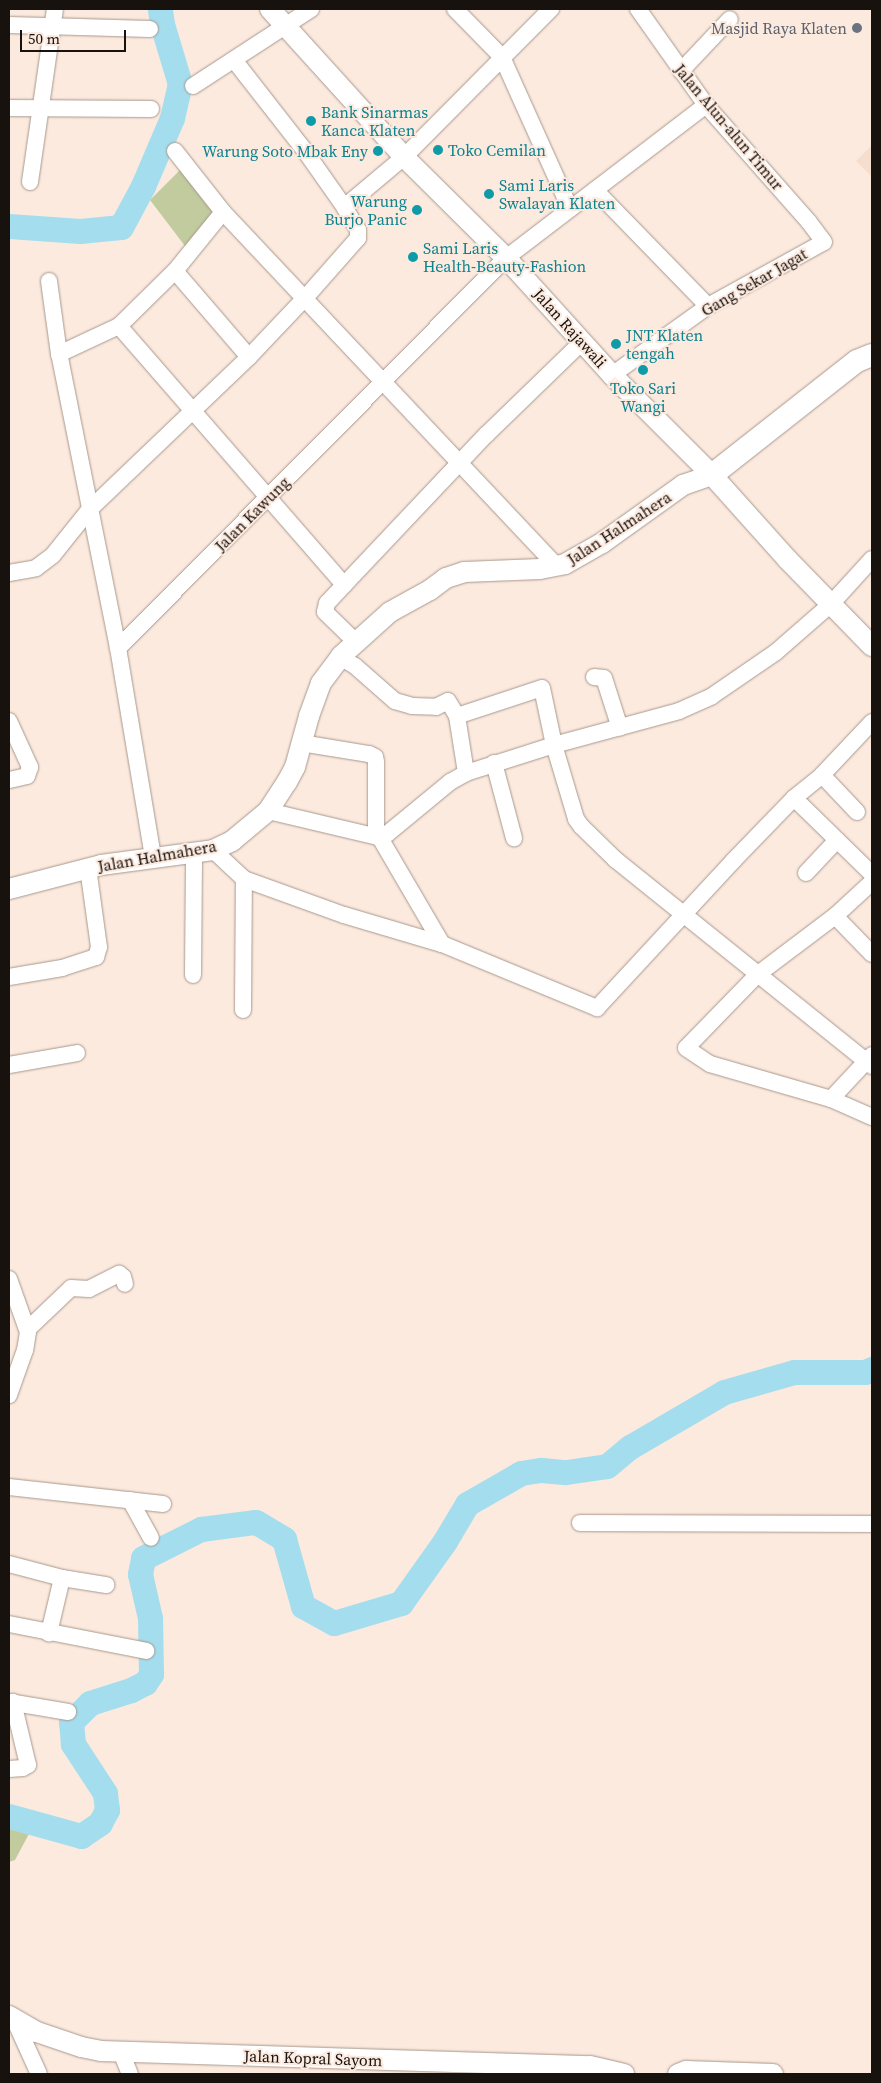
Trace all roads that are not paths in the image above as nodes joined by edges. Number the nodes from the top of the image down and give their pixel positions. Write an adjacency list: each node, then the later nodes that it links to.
1 (55, 9): 10 (street)
2 (270, 9): 9 (street, Jalan Rajawali)
3 (311, 9): 9 (street)
4 (455, 9): 12 (street)
5 (551, 9): 12 (street)
6 (638, 9): 14 (street, Jalan Alun-alun Timur)
7 (730, 19): 14 (street)
8 (9, 25): 10 (street)
9 (285, 26): 13 (street); 21 (street, Jalan Rajawali)
10 (52, 27): 11 (street); 18 (street)
11 (150, 29)
12 (502, 57): 21 (street); 25 (street)
13 (234, 60): 15 (street); 24 (street)
14 (680, 70): 16 (street, Jalan Alun-alun Timur)
15 (193, 86)
16 (706, 105): 23 (street, Jalan Kawung); 27 (street, Jalan Alun-alun Timur)
17 (9, 108): 18 (street)
18 (41, 109): 19 (street); 22 (street)
19 (151, 109)
20 (175, 151): 26 (street)
21 (404, 157): 24 (street); 28 (street, Jalan Rajawali)
22 (30, 182)
23 (595, 190): 25 (street, Jalan Kawung); 32 (street)
24 (345, 208): 31 (street)
25 (570, 208): 28 (street, Jalan Kawung)
26 (223, 212): 29 (street); 31 (street)
27 (824, 242): 32 (street, Gang Sekar Jagat)
28 (506, 258): 34 (street, Jalan Rajawali); 39 (street, Jalan Kawung)
29 (176, 271): 33 (street); 37 (street)
30 (49, 281): 35 (street)
31 (306, 297): 37 (street); 39 (street)
32 (708, 306): 38 (street, Gang Sekar Jagat)
33 (119, 326): 35 (street); 40 (street)
34 (582, 342): 38 (street, Jalan Rajawali); 41 (street)
35 (60, 354): 44 (street)
36 (872, 355): 42 (main road)
37 (249, 357): 40 (street)
38 (612, 375): 42 (street, Jalan Rajawali)
39 (383, 381): 41 (street); 43 (street, Jalan Kawung)
40 (192, 409): 43 (street); 44 (street)
41 (459, 463): 46 (street); 48 (street)
42 (712, 475): 46 (street, Jalan Halmahera); 49 (street, Jalan Rajawali)
43 (269, 498): 48 (street); 51 (street, Jalan Kawung)
44 (89, 510): 47 (street); 51 (street)
45 (872, 559): 49 (street)
46 (557, 566): 52 (street, Jalan Halmahera)
47 (9, 573)
48 (344, 585): 52 (street)
49 (831, 604): 50 (street, Jalan Rajawali); 57 (street)
50 (872, 646)
51 (118, 648): 71 (street)
52 (347, 650): 54 (street); 58 (street, Jalan Halmahera)
53 (594, 677): 57 (street)
54 (457, 716): 59 (street); 61 (street)
55 (9, 721): 63 (street)
56 (872, 722): 62 (street)
57 (620, 728): 59 (street)
58 (301, 743): 65 (street, Jalan Halmahera); 67 (street)
59 (554, 745): 60 (street); 78 (street)
60 (494, 763): 61 (street); 68 (street)
61 (466, 773): 67 (street)
62 (822, 775): 64 (street); 66 (street)
63 (9, 780)
64 (794, 798): 69 (street); 78 (street)
65 (268, 811): 67 (street); 70 (street, Jalan Halmahera)
66 (857, 812)
67 (378, 837): 80 (street)
68 (514, 838)
69 (837, 840): 73 (street); 74 (street)
70 (203, 851): 71 (street, Jalan Halmahera); 75 (street); 83 (street)
71 (153, 857): 72 (street, Jalan Halmahera)
72 (88, 868): 77 (street, Jalan Halmahera); 84 (street)
73 (806, 873)
74 (872, 874)
75 (244, 879): 80 (street); 85 (street)
76 (872, 882): 79 (street)
77 (9, 890)
78 (683, 913): 80 (street); 82 (street)
79 (835, 916): 81 (street); 82 (street)
80 (442, 944)
81 (872, 954)
82 (758, 974): 87 (street); 89 (street)
83 (193, 975)
84 (9, 977)
85 (243, 1010)
86 (77, 1053): 88 (street)
87 (870, 1061): 89 (street)
88 (9, 1065)
89 (831, 1099): 90 (street)
90 (872, 1117)
91 (9, 1280): 93 (street)
92 (125, 1284): 93 (street)
93 (28, 1329): 94 (street)
94 (9, 1395)
95 (9, 1487): 96 (street)
96 (130, 1500): 97 (street); 100 (street)
97 (163, 1504)
98 (580, 1523): 99 (street)
99 (872, 1524)
100 (151, 1538)
101 (9, 1564): 102 (street)
102 (62, 1578): 103 (street); 105 (street)
103 (106, 1584)
104 (9, 1624): 105 (street)
105 (49, 1633): 106 (street)
106 (146, 1651)
107 (11, 1702): 108 (street); 109 (street)
108 (68, 1712)
109 (9, 1769)
110 (13, 2027): 111 (street, Jalan Kopral Sayom); 114 (street)
111 (121, 2052): 112 (street, Jalan Kopral Sayom); 115 (street)
112 (475, 2069): 113 (street, Jalan Kopral Sayom)
113 (566, 2070): 116 (street, Jalan Kopral Sayom)
114 (39, 2074)
115 (130, 2074)
116 (624, 2074)
117 (678, 2074): 118 (street)
118 (753, 2074): 119 (street)
119 (773, 2074)

